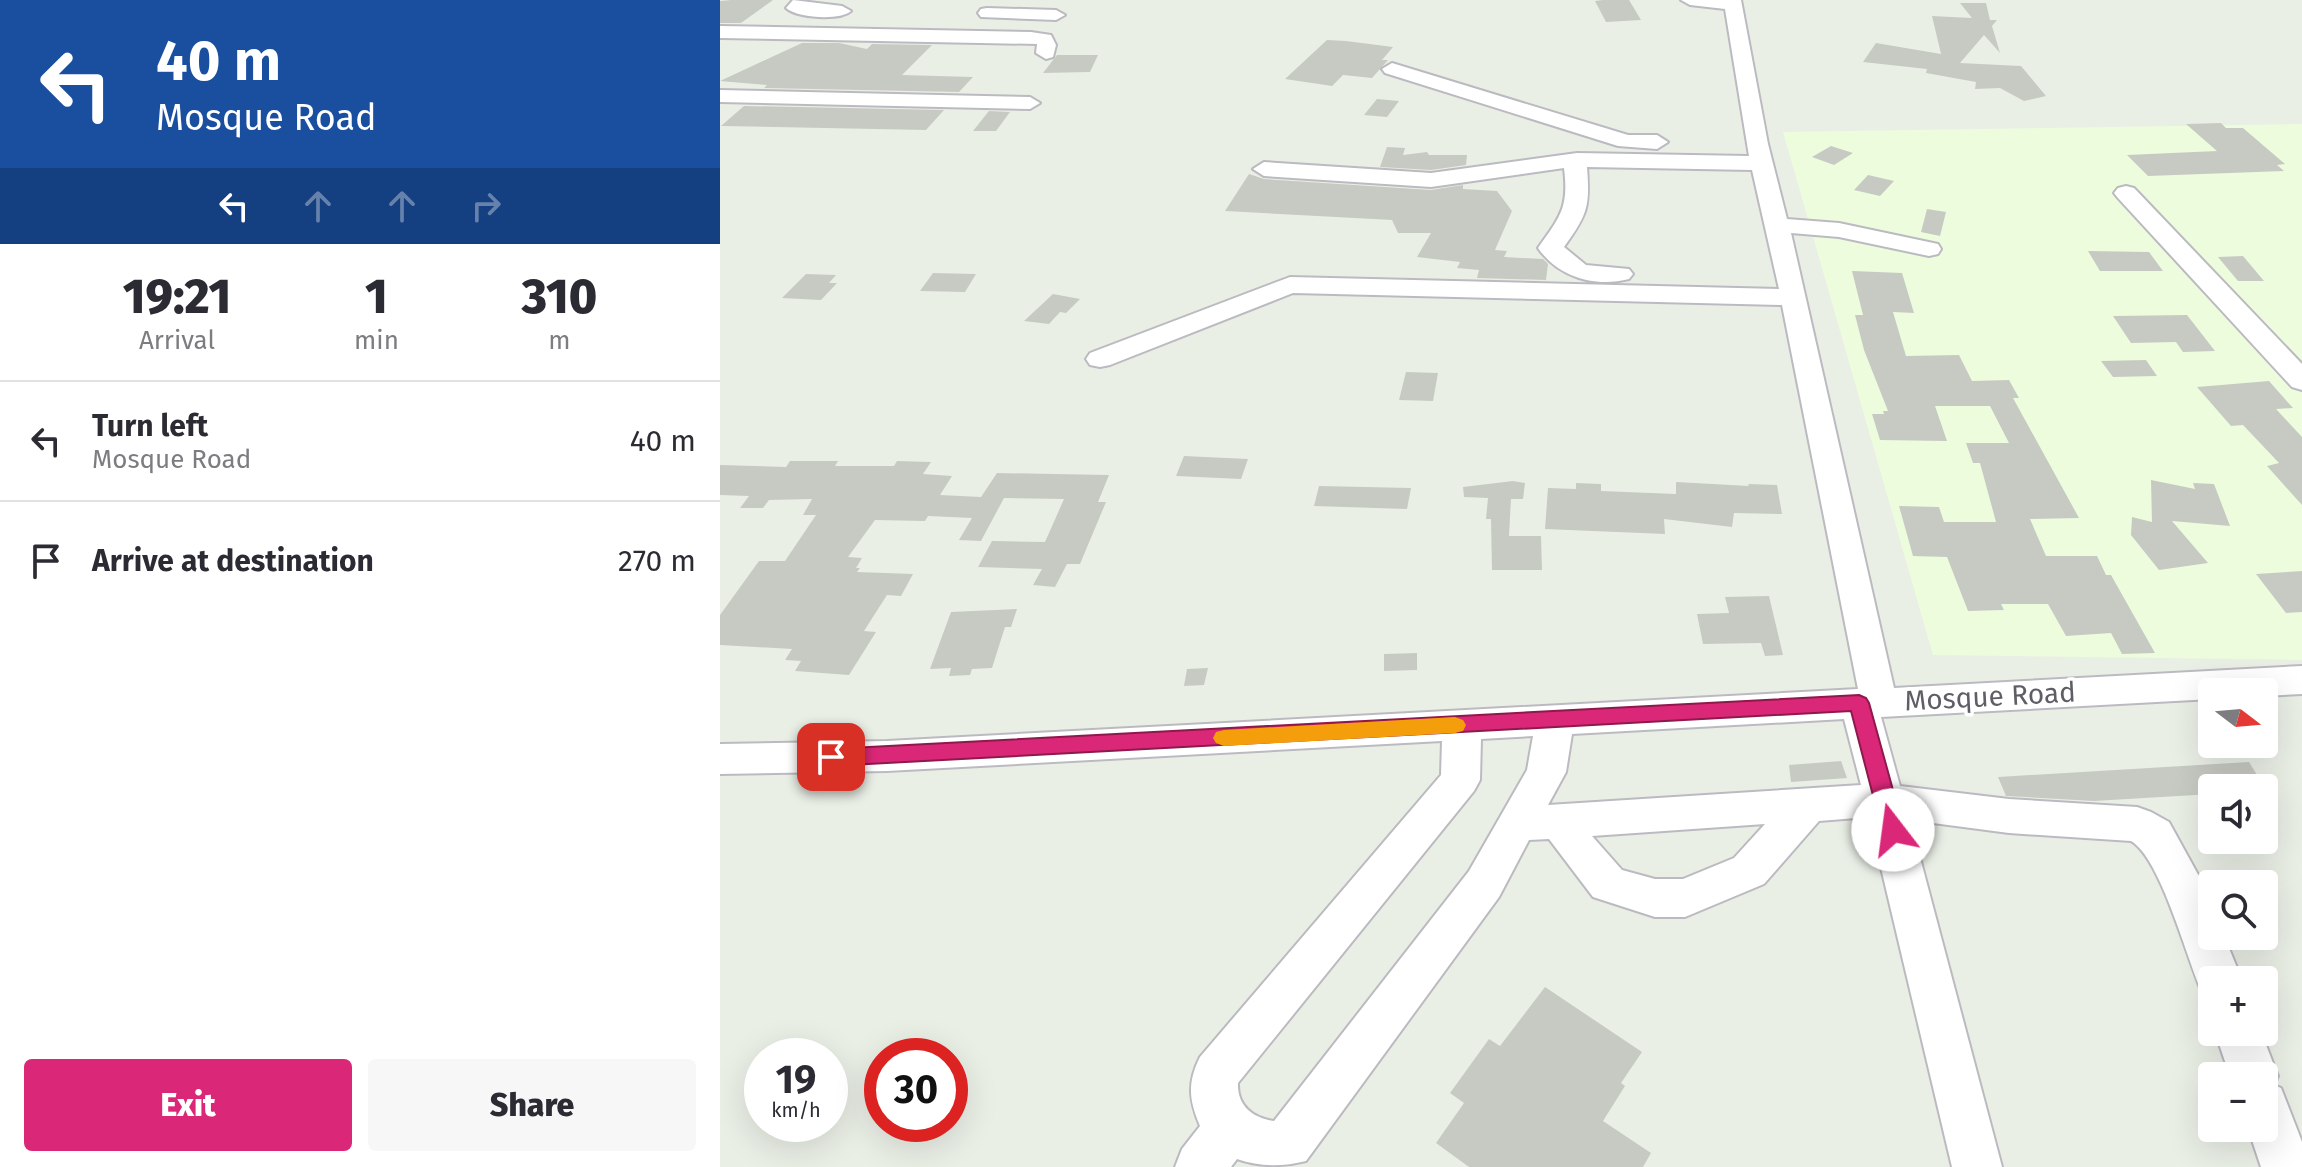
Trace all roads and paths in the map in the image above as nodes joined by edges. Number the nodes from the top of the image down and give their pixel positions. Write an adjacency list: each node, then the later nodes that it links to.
1 (803, 0): 4 (street)
2 (1690, 0): 3 (street)
3 (1732, 2): 14 (street)
4 (865, 11)
5 (961, 13): 6 (street)
6 (1056, 15)
7 (723, 35): 8 (street)
8 (1046, 53)
9 (1392, 69): 10 (street)
10 (1419, 75): 12 (street); 14 (street)
11 (720, 96): 13 (street)
12 (1398, 96)
13 (1030, 103)
14 (1760, 154): 15 (street); 18 (street)
15 (1577, 160): 16 (street); 20 (street)
16 (1264, 169)
17 (2126, 193): 23 (street)
18 (1775, 225): 19 (street); 21 (street)
19 (1929, 249)
20 (1644, 270)
21 (1794, 297): 22 (street); 25 (street)
22 (1100, 359)
23 (2302, 381)
24 (2302, 680): 25 (street, Mosque Road)
25 (1869, 702): 26 (street, Mosque Road); 29 (street)
26 (1555, 719): 27 (street, Mosque Road); 32 (street)
27 (1462, 725): 28 (street, Mosque Road); 35 (street)
28 (720, 759)
29 (1885, 800): 30 (street); 33 (street); 37 (street)
30 (1808, 805): 31 (street); 31 (street)
31 (1560, 821): 32 (street)
32 (1516, 824): 35 (street)
33 (2214, 966)
34 (2277, 1142): 38 (street)
35 (1254, 1148): 36 (street)
36 (1200, 1167)
37 (1977, 1167)
38 (2286, 1167)

